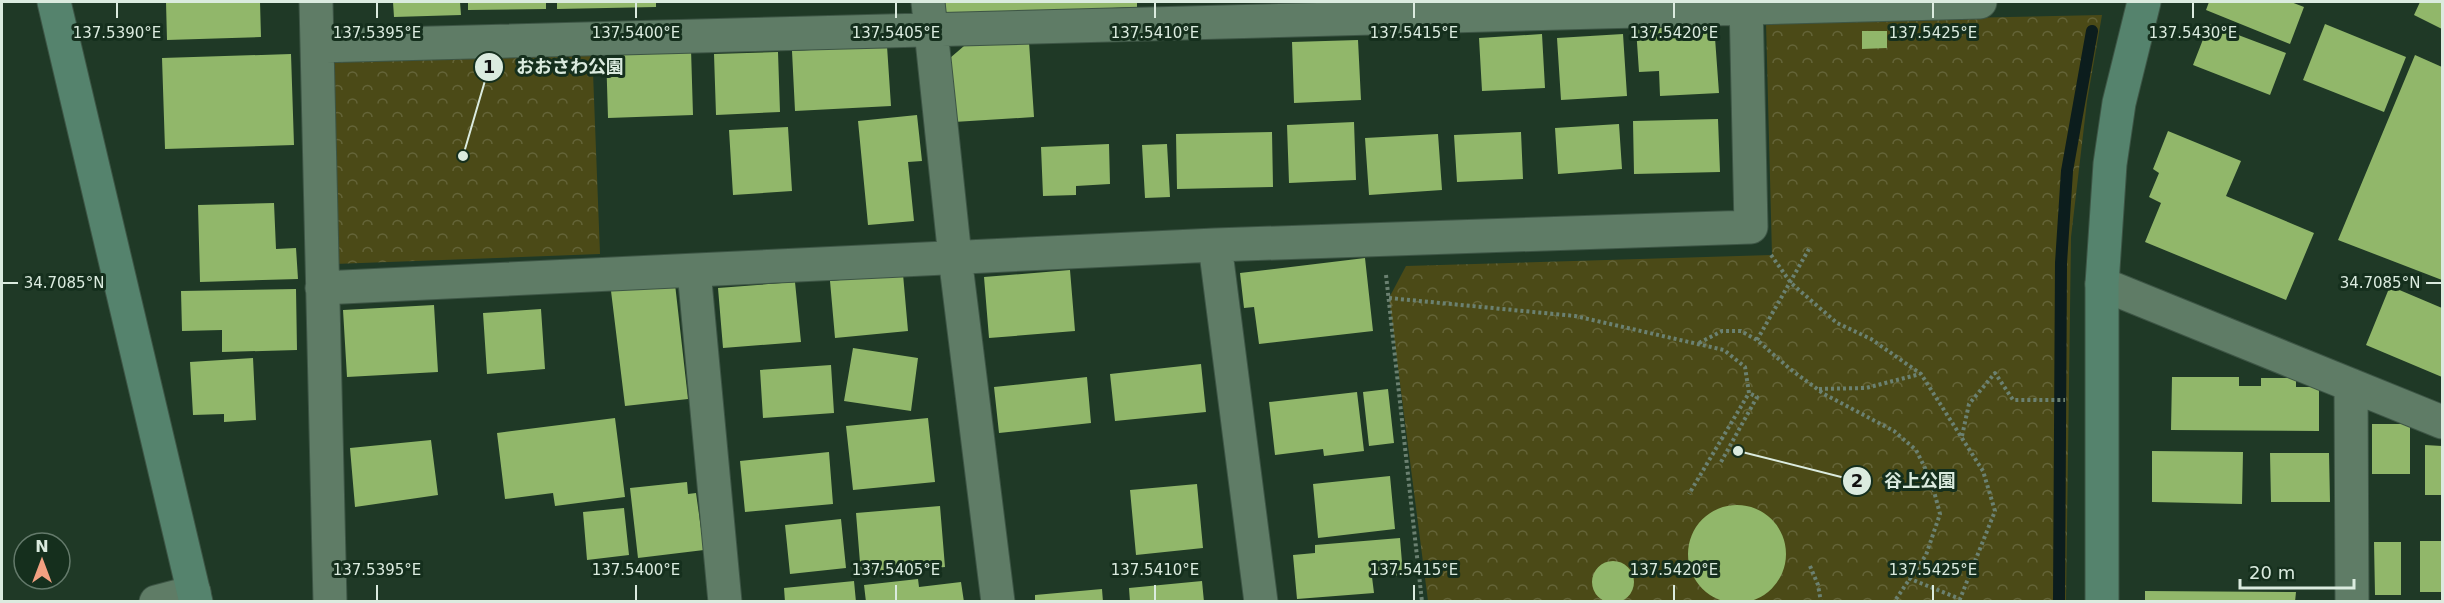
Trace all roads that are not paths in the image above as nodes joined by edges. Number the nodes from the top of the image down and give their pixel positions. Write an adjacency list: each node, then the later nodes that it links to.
1 (54, 2): 15 (street)
2 (316, 2): 7 (street)
3 (1980, 2): 5 (street)
4 (2144, 2): 11 (street)
5 (1747, 4): 6 (street); 8 (street)
6 (929, 16): 7 (street); 9 (street)
7 (316, 46): 12 (street)
8 (1215, 245): 9 (street); 20 (street)
9 (955, 257): 10 (street); 19 (street)
10 (694, 271): 12 (street); 18 (street)
11 (2103, 284): 13 (street); 21 (street)
12 (322, 288): 17 (street)
13 (2351, 385): 14 (street); 22 (street)
14 (2442, 422)
15 (195, 597): 16 (street)
16 (156, 602)
17 (330, 602)
18 (725, 602)
19 (998, 602)
20 (1261, 602)
21 (2102, 602)
22 (2352, 602)

